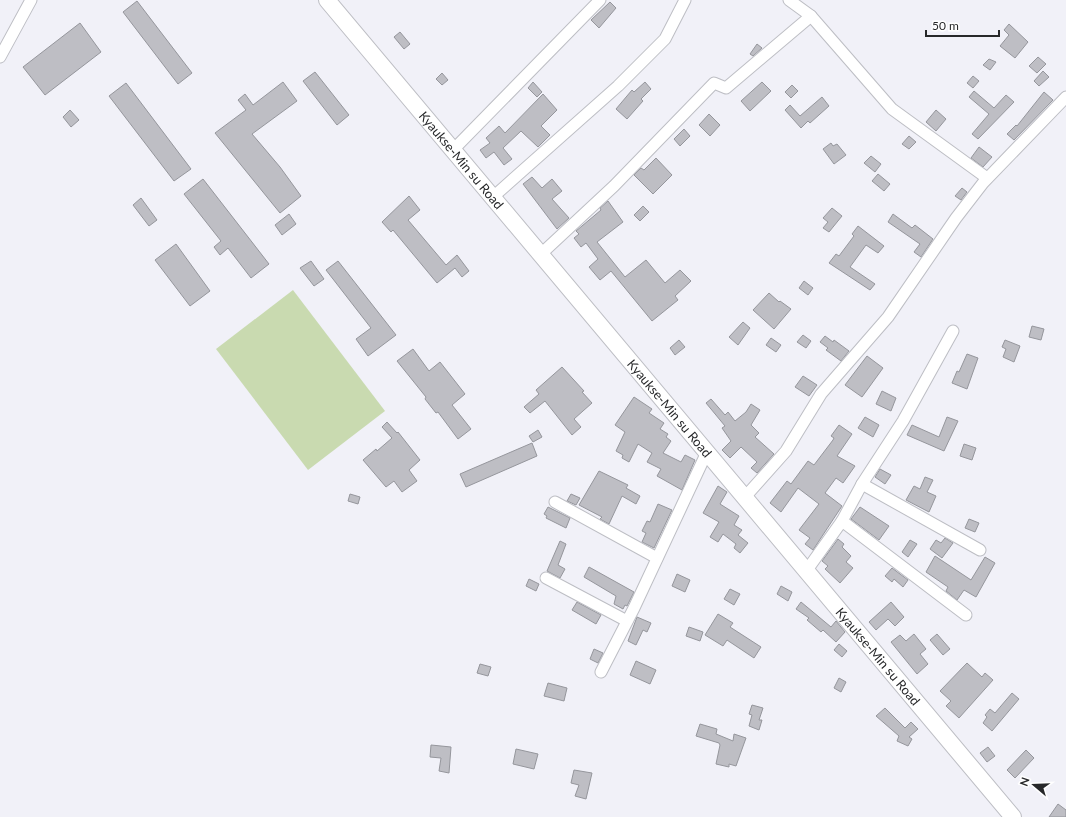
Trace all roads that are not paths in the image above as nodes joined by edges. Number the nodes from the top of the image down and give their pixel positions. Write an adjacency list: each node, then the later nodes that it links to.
1 (31, 0): 7 (street)
2 (327, 0): 9 (street, Kyaukse-Min su Road)
3 (600, 0): 9 (street)
4 (686, 0): 11 (street)
5 (789, 0): 6 (street)
6 (811, 16): 10 (street); 12 (street)
7 (0, 57)
8 (1066, 97): 10 (street)
9 (453, 150): 11 (street, Kyaukse-Min su Road)
10 (987, 178): 16 (street)
11 (493, 197): 12 (street, Kyaukse-Min su Road)
12 (541, 254): 14 (street, Kyaukse-Min su Road)
13 (953, 331): 15 (street)
14 (707, 452): 16 (street, Kyaukse-Min su Road); 20 (street)
15 (862, 484): 18 (street); 19 (street)
16 (745, 497): 21 (street, Kyaukse-Min su Road)
17 (555, 502): 20 (street)
18 (842, 521): 21 (street); 23 (street)
19 (980, 550)
20 (657, 558): 24 (street)
21 (807, 570): 26 (street, Kyaukse-Min su Road)
22 (546, 578): 24 (street)
23 (966, 615)
24 (627, 621): 25 (street)
25 (601, 672)
26 (1013, 817)

